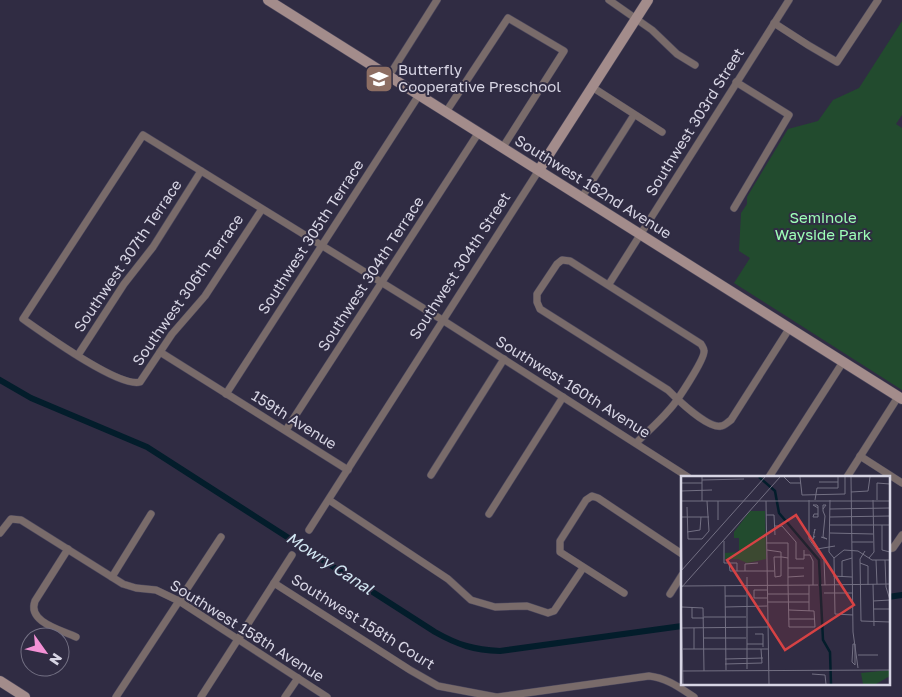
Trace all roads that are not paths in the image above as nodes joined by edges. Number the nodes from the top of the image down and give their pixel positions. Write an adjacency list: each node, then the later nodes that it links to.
1 (268, 0): 10 (street, Southwest 162nd Avenue)
2 (437, 0): 10 (street)
3 (609, 0): 7 (street)
4 (648, 0): 7 (street, Southwest 304th Street)
5 (789, 0): 8 (street, Southwest 303rd Street)
6 (875, 1): 8 (street)
7 (636, 18): 9 (street); 12 (street, Southwest 304th Street)
8 (774, 23): 11 (street, Southwest 303rd Street)
9 (695, 65)
10 (389, 76): 13 (street, Southwest 162nd Avenue)
11 (736, 82): 22 (street); 24 (street, Southwest 303rd Street)
12 (592, 87): 15 (street); 19 (street, Southwest 304th Street)
13 (419, 95): 14 (street, Southwest 162nd Avenue); 25 (street, Southwest 305th Terrace)
14 (446, 112): 16 (street, Southwest 162nd Avenue); 18 (street)
15 (634, 115): 17 (street); 21 (street)
16 (478, 132): 18 (street, Southwest 162nd Avenue); 26 (street, Southwest 304th Terrace)
17 (662, 132)
18 (503, 147): 19 (street, Southwest 162nd Avenue)
19 (539, 170): 21 (street, Southwest 162nd Avenue); 28 (street, Southwest 304th Street)
20 (201, 171): 23 (street); 31 (street, Southwest 307th Terrace); 31 (street)
21 (582, 197): 24 (street, Southwest 162nd Avenue)
22 (734, 208)
23 (262, 210): 25 (street); 30 (street, Southwest 306th Terrace)
24 (641, 234): 27 (street, Southwest 303rd Street); 29 (street, Southwest 162nd Avenue)
25 (322, 245): 26 (street, Southwest 160th Avenue); 34 (street, Southwest 305th Terrace)
26 (382, 283): 28 (street, Southwest 160th Avenue); 38 (street, Southwest 304th Terrace)
27 (608, 284): 37 (street); 37 (street)
28 (444, 321): 32 (street, Southwest 160th Avenue); 41 (street, Southwest 304th Street)
29 (789, 329): 33 (street, Southwest 162nd Avenue); 37 (street)
30 (160, 352): 31 (street, Southwest 306th Terrace); 34 (street, 159th Avenue)
31 (78, 355)
32 (504, 359): 35 (street, Southwest 160th Avenue); 42 (street)
33 (842, 362): 36 (street, Southwest 162nd Avenue); 44 (street)
34 (226, 394): 38 (street, 159th Avenue)
35 (563, 397): 39 (street, Southwest 160th Avenue); 49 (street)
36 (900, 398): 40 (street)
37 (677, 399): 39 (street)
38 (286, 430): 41 (street, 159th Avenue)
39 (636, 443): 43 (street, Southwest 160th Avenue)
40 (860, 456): 45 (street); 46 (street)
41 (348, 470): 47 (street, Southwest 304th Street)
42 (431, 475)
43 (686, 476)
44 (770, 476)
45 (848, 476)
46 (902, 483)
47 (329, 500): 50 (street, Southwest 304th Street); 58 (street)
48 (152, 514): 59 (street)
49 (489, 514)
50 (309, 530)
51 (0, 533): 54 (street, Southwest 158th Avenue)
52 (902, 535): 55 (street)
53 (220, 537): 64 (street)
54 (68, 549): 59 (street, Southwest 158th Avenue); 65 (street)
55 (891, 549)
56 (681, 553): 58 (street)
57 (292, 555): 61 (street)
58 (582, 568): 62 (street)
59 (112, 577): 64 (street, Southwest 158th Avenue)
60 (681, 577): 63 (street)
61 (274, 582): 66 (street); 76 (street, Southwest 158th Court)
62 (624, 594)
63 (670, 594)
64 (179, 601): 66 (street, Southwest 158th Avenue); 72 (street)
65 (76, 637)
66 (238, 639): 67 (street, Southwest 158th Avenue); 73 (street)
67 (298, 678): 74 (street); 75 (street, Southwest 158th Avenue)
68 (0, 681): 69 (street)
69 (11, 693): 71 (street)
70 (564, 693): 76 (street, Southwest 158th Court); 77 (street, Southwest 158th Court)
71 (25, 697)
72 (116, 697)
73 (201, 697)
74 (285, 697)
75 (327, 697)
76 (497, 697)
77 (693, 697)

